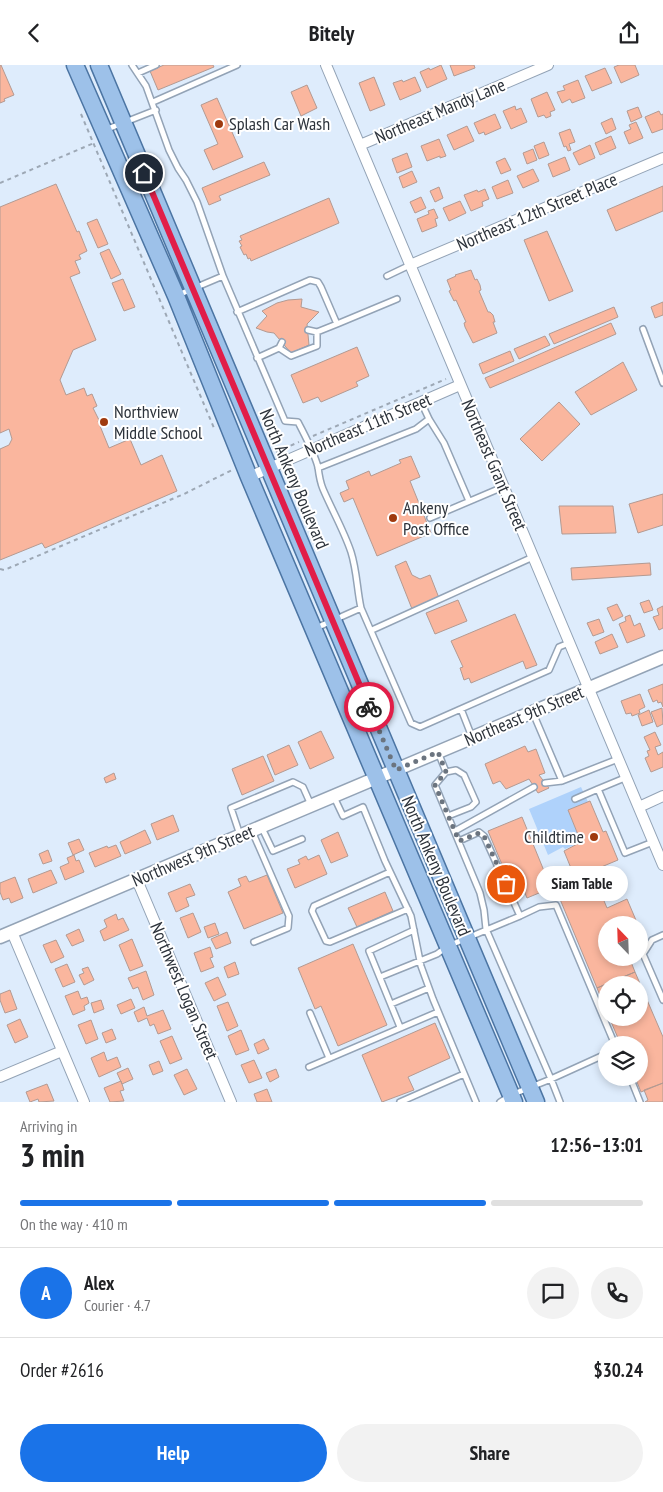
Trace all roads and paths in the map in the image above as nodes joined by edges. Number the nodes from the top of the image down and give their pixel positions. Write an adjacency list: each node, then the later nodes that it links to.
1 (75, 65): 12 (main road, North Ankeny Boulevard)
2 (99, 65): 11 (main road, North Ankeny Boulevard)
3 (132, 65): 8 (lane)
4 (156, 65): 8 (lane)
5 (237, 65): 9 (lane)
6 (326, 65): 13 (street, Northeast Grant Street)
7 (548, 65): 13 (street, Northeast Mandy Lane)
8 (138, 73): 9 (lane)
9 (153, 102): 10 (lane)
10 (156, 110): 11 (lane); 17 (lane)
11 (123, 123): 12 (lane); 19 (main road, North Ankeny Boulevard)
12 (98, 137): 15 (path); 20 (main road, North Ankeny Boulevard)
13 (360, 145): 16 (street, Northeast Grant Street)
14 (663, 158): 16 (street, Northeast 12th Street Place)
15 (0, 183)
16 (410, 265): 18 (lane); 32 (street, Northeast Grant Street)
17 (223, 276): 19 (lane); 22 (lane)
18 (388, 276)
19 (194, 289): 20 (lane); 39 (main road, North Ankeny Boulevard)
20 (176, 296): 41 (main road, North Ankeny Boulevard)
21 (397, 299): 23 (lane)
22 (237, 312): 23 (lane); 29 (lane)
23 (337, 324): 26 (lane)
24 (643, 329): 31 (lane)
25 (308, 330): 26 (lane)
26 (317, 332): 28 (lane)
27 (282, 342): 28 (lane)
28 (280, 348): 29 (lane)
29 (257, 358): 35 (lane)
30 (446, 379): 35 (path)
31 (663, 383)
32 (460, 385): 33 (street, Northeast 11th Street); 42 (street, Northeast Grant Street)
33 (422, 402): 34 (lane); 36 (street, Northeast 11th Street)
34 (429, 419): 38 (lane); 43 (lane)
35 (306, 439): 36 (lane); 37 (path)
36 (311, 450): 38 (lane); 39 (street, Northeast 11th Street)
37 (276, 452)
38 (318, 468): 47 (lane)
39 (268, 469): 41 (street, Northeast 11th Street); 48 (main road, North Ankeny Boulevard)
40 (232, 470): 46 (path)
41 (249, 477): 49 (main road, North Ankeny Boulevard)
42 (504, 487): 43 (lane); 45 (street, Northeast Grant Street)
43 (468, 501): 44 (lane)
44 (430, 518)
45 (534, 557): 50 (lane); 51 (street, Northeast Grant Street)
46 (0, 569)
47 (361, 609): 48 (lane); 50 (lane)
48 (332, 621): 49 (lane); 60 (main road, North Ankeny Boulevard)
49 (313, 629): 60 (main road, North Ankeny Boulevard)
50 (372, 630): 54 (lane)
51 (570, 643): 53 (street, Northeast Grant Street); 54 (lane)
52 (663, 657): 53 (street, Northeast 9th Street)
53 (589, 689): 55 (street, Northeast 9th Street); 58 (street, Northeast Grant Street)
54 (461, 709): 56 (lane)
55 (532, 712): 56 (street, Northeast 9th Street); 62 (lane)
56 (472, 737): 57 (street, Northeast 9th Street)
57 (438, 752): 59 (lane); 60 (street, Northeast 9th Street)
58 (619, 759): 61 (street, Northeast Grant Street); 62 (lane)
59 (446, 772): 71 (lane); 71 (lane)
60 (386, 774): 66 (street, Northwest 9th Street); 87 (main road, North Ankeny Boulevard); 89 (main road, North Ankeny Boulevard)
61 (626, 777): 65 (lane); 70 (street, Northeast Grant Street)
62 (562, 781): 63 (lane)
63 (545, 783)
64 (534, 787): 73 (lane)
65 (598, 789): 68 (lane); 77 (lane)
66 (334, 796): 69 (street, Northwest 9th Street); 79 (lane)
67 (663, 796): 70 (street)
68 (576, 799)
69 (311, 806): 72 (street, Northwest 9th Street); 74 (lane)
70 (639, 807): 77 (street, Northeast Grant Street)
71 (448, 816): 73 (lane)
72 (257, 829): 74 (street, Northwest 9th Street); 75 (lane); 88 (lane)
73 (455, 831): 76 (lane)
74 (240, 836): 80 (street, Northwest 9th Street)
75 (302, 839)
76 (459, 841): 82 (lane); 83 (lane)
77 (654, 842): 78 (street, Northeast Grant Street)
78 (663, 865)
79 (390, 871): 81 (lane); 81 (lane)
80 (137, 880): 85 (street, Northwest 9th Street); 110 (street, Northwest Logan Street)
81 (408, 909): 84 (lane)
82 (520, 915): 83 (lane); 98 (lane)
83 (486, 929): 87 (lane); 105 (lane)
84 (414, 930): 90 (lane); 91 (lane)
85 (6, 934): 99 (street)
86 (663, 935): 93 (lane)
87 (467, 937): 89 (lane); 107 (main road, North Ankeny Boulevard)
88 (254, 942)
89 (448, 946): 90 (lane); 108 (main road, North Ankeny Boulevard)
90 (420, 961): 91 (lane); 92 (lane)
91 (380, 977): 94 (lane)
92 (429, 988): 94 (lane); 95 (lane)
93 (663, 1000)
94 (391, 1004): 97 (lane)
95 (438, 1012): 97 (lane); 103 (lane)
96 (310, 1013): 100 (lane)
97 (400, 1027): 100 (lane)
98 (612, 1036)
99 (62, 1051): 104 (street); 109 (street)
100 (329, 1058): 102 (lane)
101 (598, 1058): 105 (lane)
102 (309, 1067)
103 (464, 1074): 111 (lane); 112 (lane)
104 (0, 1077)
105 (550, 1079): 107 (lane); 113 (lane)
106 (634, 1086): 114 (lane)
107 (533, 1095): 108 (lane)
108 (509, 1100)
109 (84, 1102)
110 (231, 1102)
111 (400, 1102)
112 (476, 1102)
113 (560, 1102)
114 (640, 1102)

